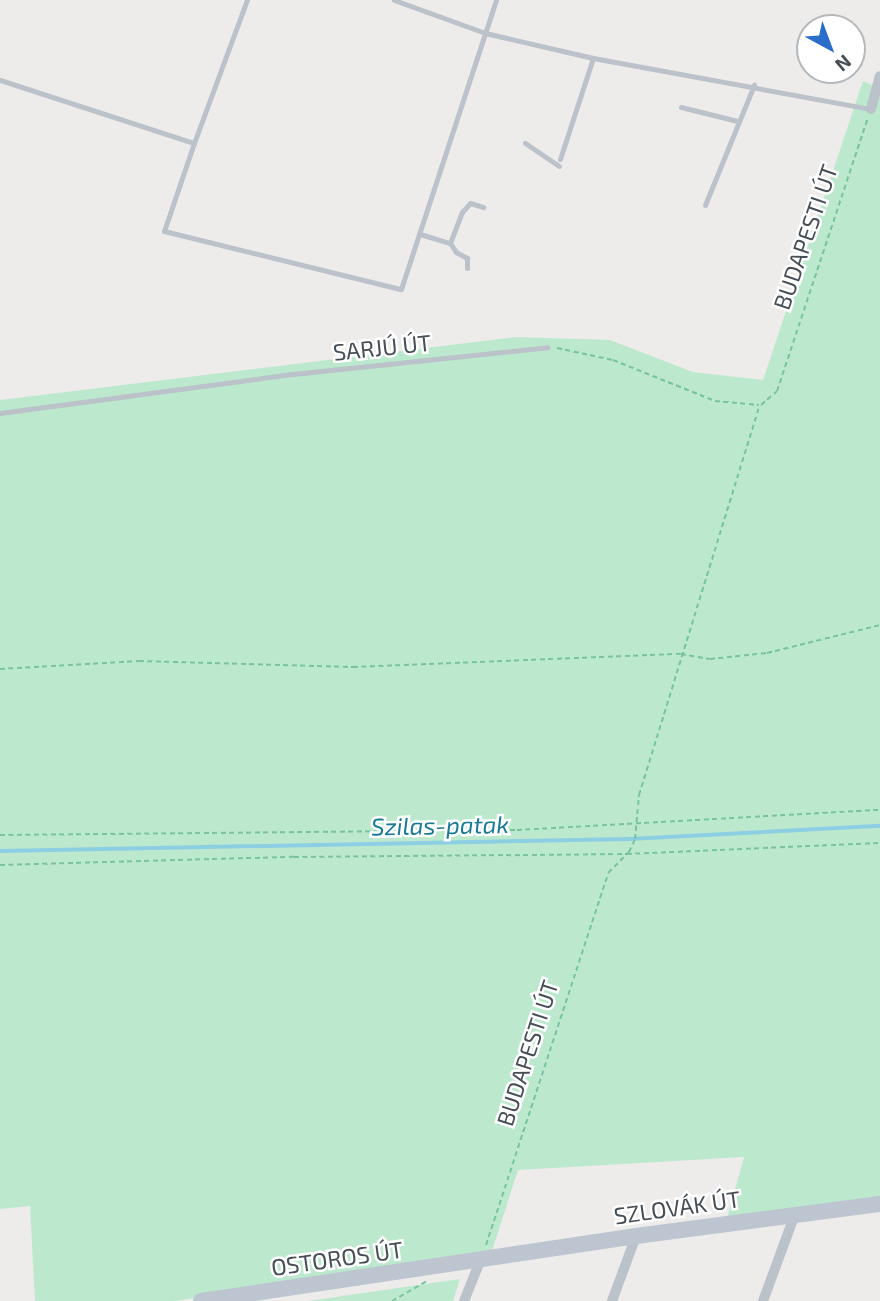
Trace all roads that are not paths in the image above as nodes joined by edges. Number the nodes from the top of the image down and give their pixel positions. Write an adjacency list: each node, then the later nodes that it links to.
1 (247, 0): 12 (lane)
2 (394, 0): 4 (lane)
3 (496, 0): 4 (lane)
4 (485, 33): 5 (lane); 16 (lane)
5 (593, 58): 8 (lane); 13 (lane)
6 (880, 76): 10 (street)
7 (0, 80): 12 (lane)
8 (754, 85): 10 (lane); 11 (lane)
9 (681, 107): 11 (lane)
10 (871, 109)
11 (737, 121): 14 (lane)
12 (194, 143): 16 (lane)
13 (525, 143)
14 (705, 205)
15 (484, 207): 17 (lane)
16 (419, 234): 17 (lane)
17 (450, 243): 18 (lane)
18 (467, 268)
19 (548, 347): 20 (lane, SARJÚ ÚT)
20 (0, 413)
21 (880, 1204): 22 (main road, SZLOVÁK ÚT)
22 (795, 1214): 23 (main road, SZLOVÁK ÚT); 28 (street)
23 (636, 1236): 24 (main road, SZLOVÁK ÚT); 27 (street)
24 (481, 1259): 25 (main road, OSTOROS ÚT); 26 (street)
25 (201, 1301)
26 (464, 1301)
27 (612, 1301)
28 (763, 1301)

